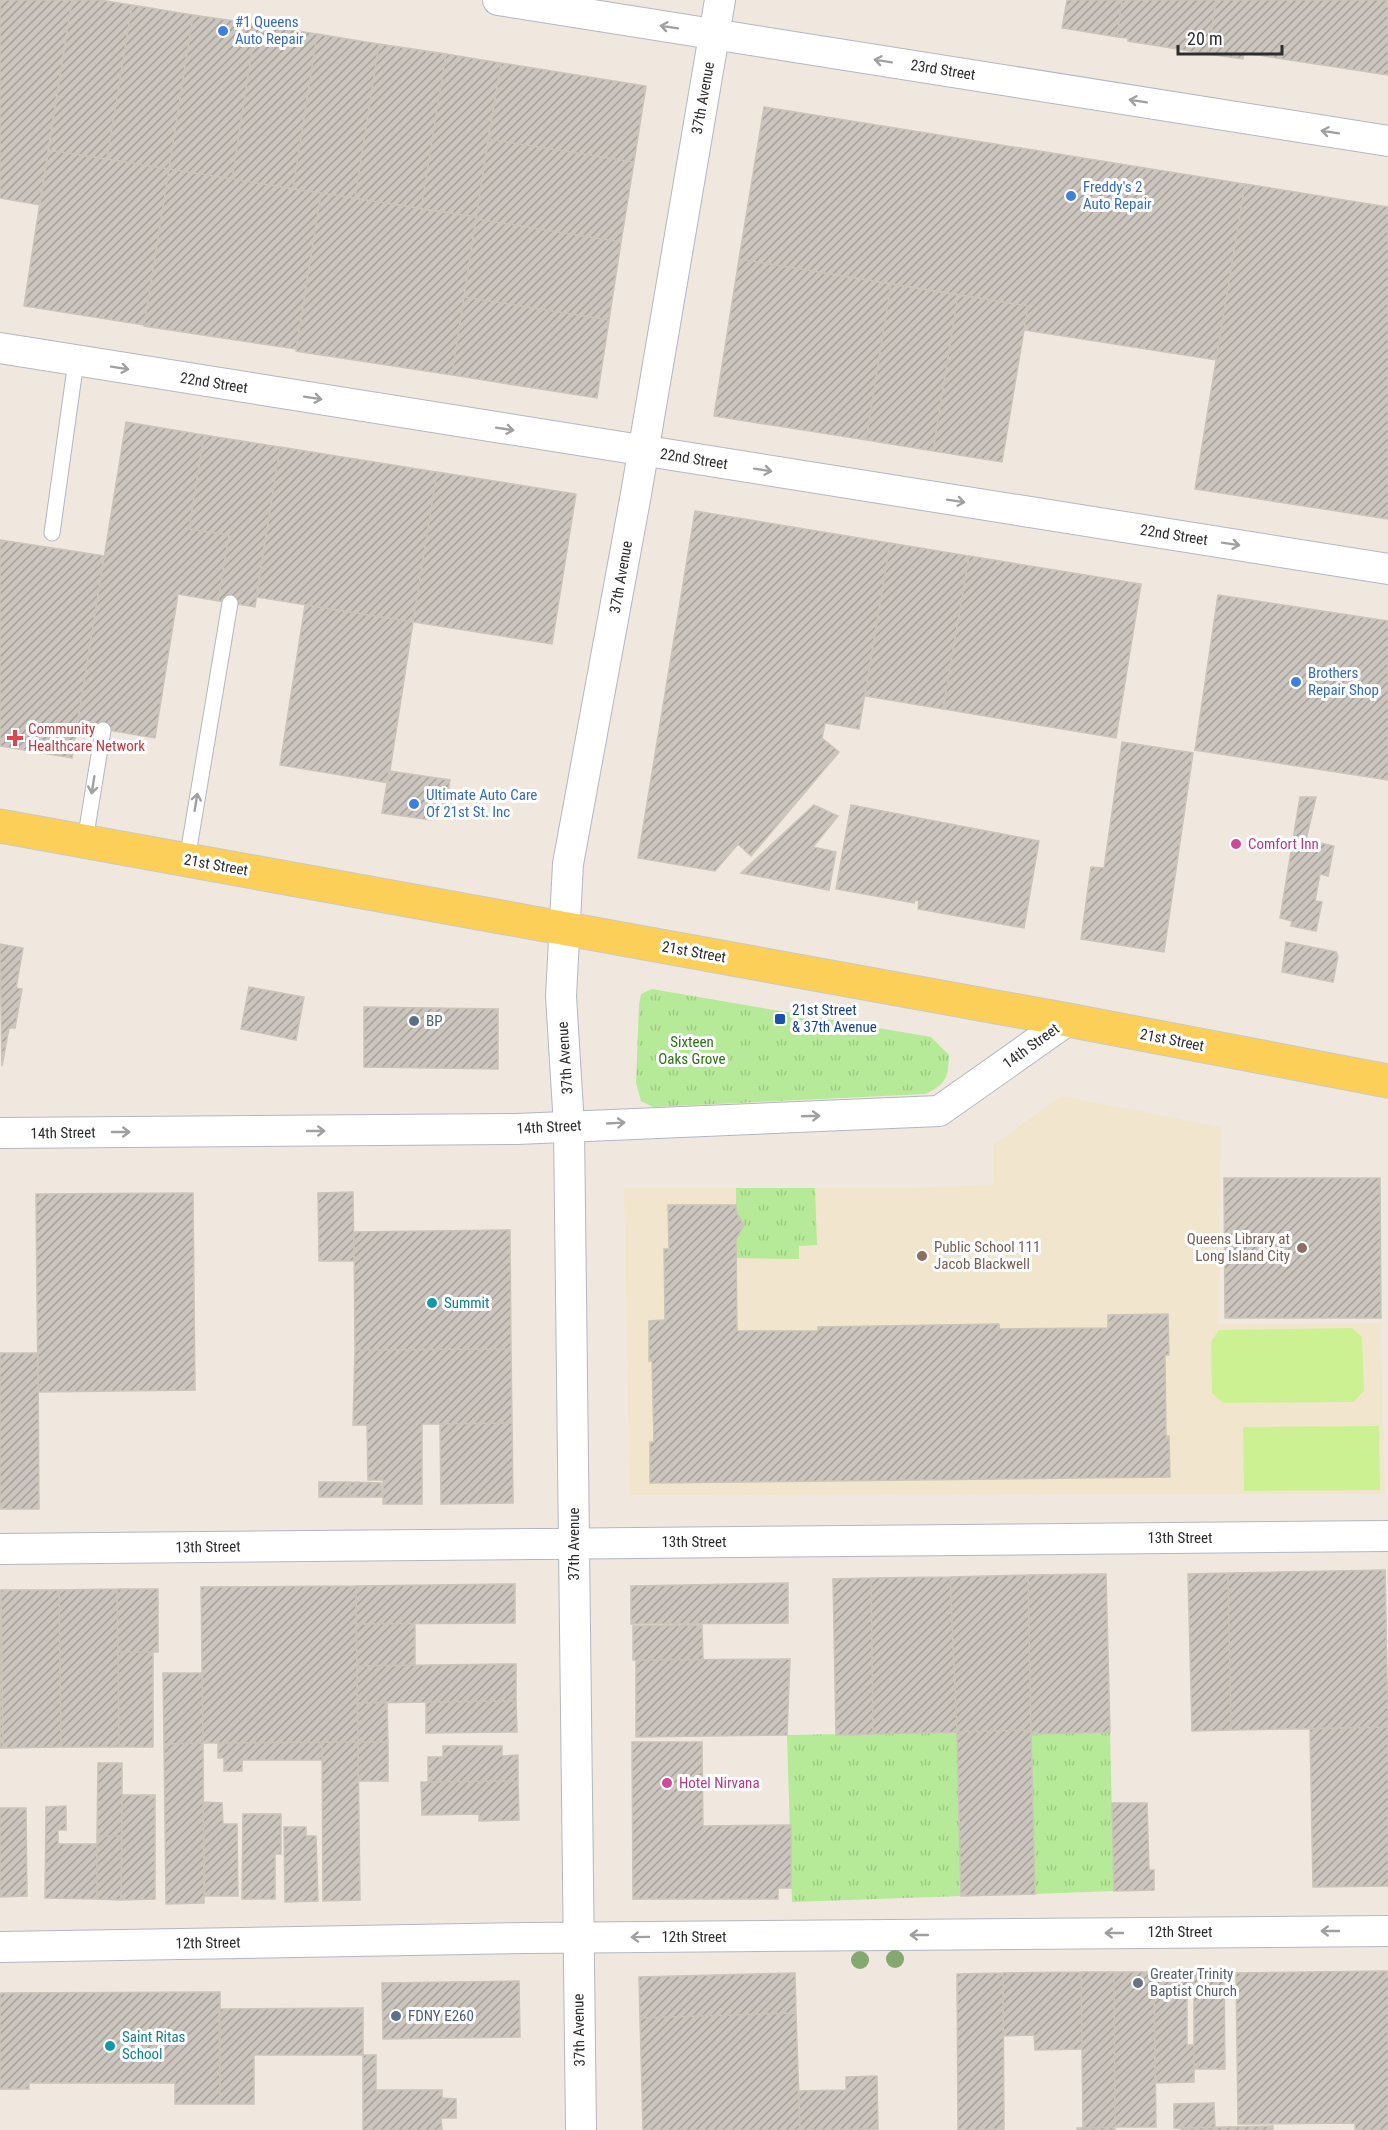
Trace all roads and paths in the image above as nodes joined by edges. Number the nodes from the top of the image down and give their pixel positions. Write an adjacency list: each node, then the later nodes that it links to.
1 (498, 0): 3 (street, 23rd Street, one-way to 1)
2 (720, 0): 3 (street, 37th Avenue)
3 (714, 34): 4 (street, 23rd Street, one-way to 3); 7 (street, 37th Avenue)
4 (1388, 141)
5 (0, 348): 6 (street, 22nd Street)
6 (76, 361): 7 (street, 22nd Street, one-way to 7); 8 (lane)
7 (643, 451): 9 (street, 22nd Street, one-way to 9); 15 (street, 37th Avenue)
8 (52, 533)
9 (1388, 569)
10 (230, 603): 14 (lane, one-way to 10)
11 (103, 730): 13 (lane, one-way to 13)
12 (0, 826): 13 (main road, 21st Street)
13 (85, 841): 14 (main road, 21st Street)
14 (187, 860): 15 (main road, 21st Street)
15 (565, 929): 16 (main road, 21st Street); 18 (street, 37th Avenue)
16 (1068, 1020): 17 (main road, 21st Street); 18 (street, 14th Street, one-way to 16)
17 (1388, 1081)
18 (569, 1126): 19 (street, 14th Street, one-way to 18); 21 (street, 37th Avenue)
19 (0, 1133)
20 (1388, 1536): 21 (street, 13th Street)
21 (574, 1542): 22 (street, 13th Street); 24 (street, 37th Avenue)
22 (0, 1549)
23 (1388, 1931): 24 (street, 12th Street, one-way to 24)
24 (578, 1938): 25 (street, 12th Street); 26 (street, 37th Avenue)
25 (0, 1947)
26 (581, 2130)

